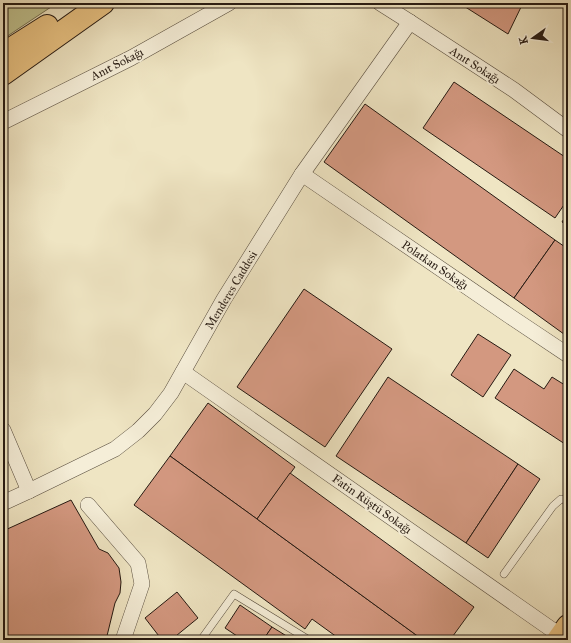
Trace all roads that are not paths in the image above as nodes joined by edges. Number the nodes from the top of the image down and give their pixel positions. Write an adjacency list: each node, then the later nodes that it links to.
1 (83, 3): 6 (highway)
2 (103, 3): 7 (highway)
3 (229, 3): 8 (street, Anıt Sokağı)
4 (380, 3): 5 (street, Anıt Sokağı)
5 (410, 22): 9 (street, Anıt Sokağı); 10 (street, Menderes Caddesi)
6 (3, 54)
7 (3, 74)
8 (3, 122)
9 (568, 130)
10 (302, 174): 11 (street, Polatkan Sokağı); 12 (street, Menderes Caddesi)
11 (568, 355)
12 (183, 372): 14 (street, Menderes Caddesi); 19 (street, Fatin Rüştü Sokağı)
13 (3, 430): 14 (street)
14 (30, 491): 16 (street, Menderes Caddesi)
15 (568, 500): 18 (lane)
16 (3, 503)
17 (88, 505): 21 (street)
18 (504, 574)
19 (563, 636)
20 (203, 639): 22 (lane)
21 (123, 640)
22 (310, 640)

